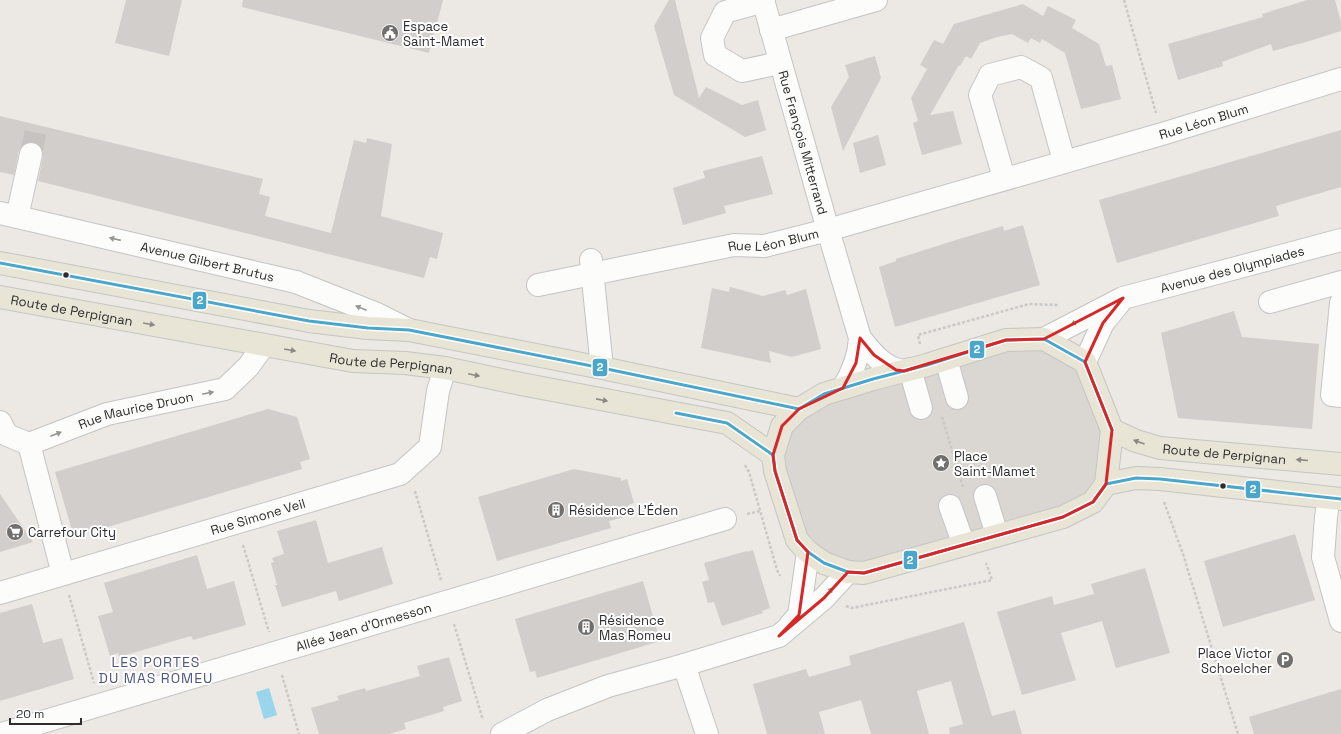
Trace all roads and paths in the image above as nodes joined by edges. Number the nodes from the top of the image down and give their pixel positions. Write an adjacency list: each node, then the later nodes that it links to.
1 (876, 0): 4 (street)
2 (1124, 0): 7 (path)
3 (763, 1): 4 (street, Rue François Mitterrand); 5 (street, Rue François Mitterrand)
4 (771, 30): 5 (street, Rue François Mitterrand)
5 (780, 62): 12 (street, Rue François Mitterrand)
6 (1341, 79): 7 (street, Rue Léon Blum)
7 (1162, 134): 9 (street, Rue Léon Blum)
8 (31, 154): 11 (street)
9 (1064, 161): 10 (street, Rue Léon Blum); 10 (street)
10 (1004, 178): 12 (street, Rue Léon Blum)
11 (9, 215): 22 (street, Avenue Gilbert Brutus, one-way to 11)
12 (828, 230): 15 (street, Rue Léon Blum); 23 (street, Rue François Mitterrand)
13 (1341, 240): 19 (street, Avenue des Olympiades)
14 (0, 262): 22 (main road)
15 (592, 267): 17 (street, Rue Léon Blum); 29 (street)
16 (1341, 282): 20 (street)
17 (538, 285)
18 (0, 297): 25 (main road, Route de Perpignan, one-way to 25)
19 (1123, 298): 24 (street, Avenue des Olympiades, one-way to 24); 27 (street)
20 (1270, 302)
21 (1341, 303): 32 (street)
22 (409, 330): 29 (main road)
23 (860, 338): 30 (street, Rue François Mitterrand); 31 (street, Rue François Mitterrand)
24 (1044, 338): 26 (main road); 27 (main road)
25 (264, 345): 28 (main road, Route de Perpignan, one-way to 28); 38 (street, Rue Maurice Druon, one-way to 25)
26 (946, 359): 30 (main road); 33 (street)
27 (1085, 362): 37 (main road)
28 (445, 368): 39 (main road, Route de Perpignan, one-way to 39); 48 (street, Rue Simone Veil)
29 (602, 368): 35 (main road)
30 (907, 370): 31 (main road); 34 (street)
31 (843, 388): 35 (main road)
32 (1341, 396)
33 (957, 398)
34 (921, 408)
35 (799, 409): 39 (main road)
36 (0, 422): 38 (street)
37 (1112, 430): 41 (main road, Route de Perpignan, one-way to 37); 42 (main road)
38 (29, 444): 53 (street)
39 (773, 455): 51 (main road)
40 (742, 460): 55 (path)
41 (1341, 464)
42 (1106, 484): 45 (main road); 49 (main road)
43 (985, 496): 49 (street)
44 (1163, 498): 67 (path)
45 (1335, 499): 58 (street)
46 (950, 506): 50 (street)
47 (725, 519): 60 (street, Allée Jean d'Ormesson)
48 (236, 522): 53 (street, Rue Simone Veil); 60 (path)
49 (997, 535): 50 (main road)
50 (964, 545): 52 (main road)
51 (808, 552): 52 (main road); 55 (street)
52 (848, 572): 57 (street, one-way to 52)
53 (63, 574): 56 (street, Rue Simone Veil); 62 (path)
54 (992, 580): 57 (path)
55 (802, 591): 59 (street)
56 (0, 593)
57 (824, 598): 59 (street)
58 (1341, 621)
59 (779, 636): 61 (street)
60 (275, 653): 62 (street, Allée Jean d'Ormesson); 64 (path)
61 (684, 665): 65 (street); 66 (street)
62 (100, 705): 63 (street, Allée Jean d'Ormesson)
63 (2, 734)
64 (299, 734)
65 (502, 734)
66 (707, 734)
67 (1238, 734)

